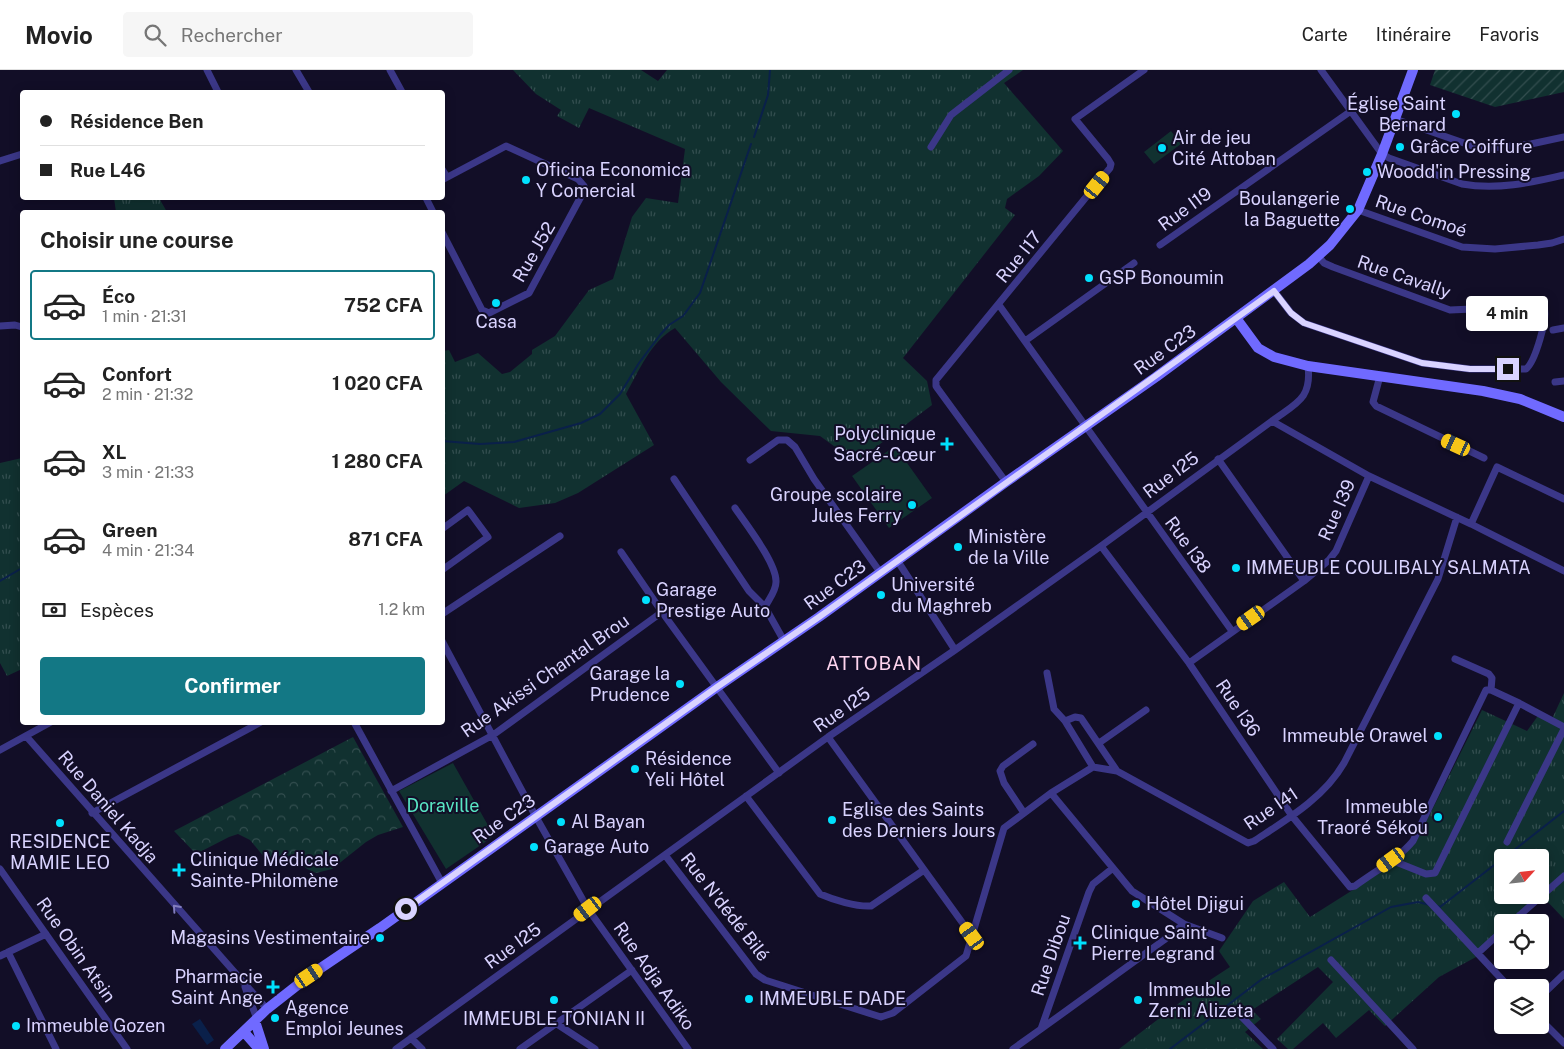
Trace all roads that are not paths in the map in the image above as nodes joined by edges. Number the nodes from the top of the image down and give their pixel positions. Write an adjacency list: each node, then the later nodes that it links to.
1 (207, 70): 8 (street)
2 (296, 70): 9 (street)
3 (390, 70): 10 (street)
4 (1009, 70): 14 (street)
5 (1144, 70): 27 (street, Rue I17)
6 (1321, 70): 11 (street)
7 (1413, 70): 12 (street, Rue C23)
8 (217, 90)
9 (308, 90)
10 (401, 90)
11 (1351, 112): 15 (street); 23 (street, Rue I19)
12 (1395, 119): 13 (street); 15 (street, Rue C23)
13 (1564, 137)
14 (931, 146)
15 (1382, 154): 18 (street); 20 (street, Rue C23)
16 (20, 155): 17 (street)
17 (0, 160)
18 (1564, 175)
19 (445, 178): 21 (street, Rue J52)
20 (1358, 210): 22 (street, Rue Comoé); 24 (street, Rue C23)
21 (445, 238)
22 (1564, 238)
23 (1160, 245)
24 (1318, 256): 26 (street, Rue C23); 26 (street, Rue Cavally)
25 (1134, 263): 33 (street)
26 (1274, 291): 28 (street, Rue C23)
27 (999, 305): 33 (street, Rue I38); 46 (street, Rue I17)
28 (1236, 318): 34 (street); 40 (street, Rue C23)
29 (0, 326): 30 (street)
30 (20, 326)
31 (1564, 328): 32 (street)
32 (1553, 330)
33 (1025, 342): 40 (street, Rue I38)
34 (1308, 366): 35 (street); 39 (street, Rue I25)
35 (1380, 376): 38 (street); 41 (street)
36 (1564, 381): 37 (street)
37 (1555, 382)
38 (1564, 417)
39 (1272, 421): 42 (street, Rue I25); 44 (street)
40 (1085, 427): 46 (street, Rue C23); 49 (street, Rue I38)
41 (1484, 458)
42 (1218, 459): 49 (street, Rue I25); 60 (street)
43 (750, 460): 59 (street)
44 (1369, 476): 50 (street); 60 (street, Rue I39)
45 (674, 479): 61 (street)
46 (1006, 482): 56 (street, Rue C23)
47 (1564, 499): 51 (street)
48 (736, 508): 61 (street)
49 (1146, 512): 54 (street, Rue I25); 64 (street, Rue I38)
50 (1457, 517): 51 (street); 94 (street, Rue I41)
51 (1471, 524): 58 (street)
52 (445, 527): 57 (street)
53 (560, 536): 62 (street)
54 (1101, 546): 67 (street, Rue I25); 69 (street, Rue I36)
55 (621, 552): 63 (street)
56 (897, 560): 59 (street, Rue C23); 67 (street)
57 (445, 568)
58 (1564, 571)
59 (880, 572): 65 (street, Rue C23)
60 (1304, 581): 64 (street, Rue I39)
61 (765, 607): 65 (street)
62 (445, 612)
63 (662, 612): 71 (street); 80 (street, Rue Akissi Chantal Brou)
64 (1232, 631): 69 (street, Rue I39)
65 (784, 641): 71 (street, Rue C23)
66 (445, 647): 80 (street, Rue Adja Adiko)
67 (955, 650): 82 (street, Rue I25)
68 (1455, 659): 72 (street)
69 (1189, 663): 94 (street, Rue I36)
70 (1047, 673): 75 (street)
71 (717, 687): 88 (street); 95 (street, Rue C23)
72 (1491, 690): 73 (street); 98 (street)
73 (1519, 703): 79 (street); 98 (street)
74 (1146, 710): 83 (street)
75 (1065, 721): 83 (street); 86 (street)
76 (46, 725): 81 (street)
77 (255, 725): 92 (street)
78 (356, 725): 89 (street)
79 (1564, 728): 96 (street)
80 (493, 735): 89 (street, Rue Akissi Chantal Brou); 95 (street, Rue Adja Adiko)
81 (26, 736): 85 (street); 92 (street, Rue Daniel Kadja)
82 (828, 737): 88 (street, Rue I25); 101 (street)
83 (1098, 743): 87 (street)
84 (1032, 744): 93 (street)
85 (0, 750)
86 (1093, 766): 87 (street, Rue I41); 90 (street)
87 (1118, 771): 94 (street, Rue I41)
88 (779, 773): 91 (street, Rue I25)
89 (391, 790): 103 (street)
90 (1051, 793): 93 (street); 99 (street)
91 (746, 796): 97 (street, Rue I25); 101 (street)
92 (92, 813): 119 (street, Rue Daniel Kadja, one-way to 92)
93 (1024, 813): 109 (street, Rue N'dédé Bilé)
94 (1292, 816): 98 (street, Rue I36)
95 (536, 817): 103 (street, Rue C23); 105 (street, Rue Adja Adiko)
96 (1507, 842)
97 (665, 855): 105 (street, Rue I25); 109 (street, Rue N'dédé Bilé)
98 (1391, 860)
99 (1113, 868): 107 (street); 126 (street, Rue Dibou)
100 (0, 869): 108 (street, Rue Obin Atsin)
101 (924, 870): 109 (street)
102 (1564, 876): 106 (street)
103 (442, 883): 121 (street, Rue C23)
104 (1426, 898): 113 (street)
105 (588, 909): 116 (street, Rue Adja Adiko); 128 (street, Rue I25)
106 (1521, 914)
107 (1184, 924): 110 (street); 126 (street)
108 (46, 934): 112 (street); 131 (street, Rue Obin Atsin)
109 (972, 936)
110 (1222, 938)
111 (1494, 938): 113 (street)
112 (8, 952): 114 (street); 130 (street)
113 (1478, 953): 118 (street)
114 (0, 956)
115 (1331, 960): 142 (street)
116 (632, 970): 124 (street); 139 (street, Rue Adja Adiko)
117 (1564, 974): 120 (street)
118 (1502, 979)
119 (244, 984): 121 (street, Rue Daniel Kadja); 123 (street)
120 (1549, 988)
121 (267, 1010): 123 (street, Rue C23)
122 (1242, 1017): 141 (street)
123 (256, 1020): 127 (street, Rue C23); 134 (street)
124 (557, 1024): 137 (street); 138 (street)
125 (1549, 1027): 129 (street)
126 (1041, 1029): 140 (street)
127 (244, 1032): 132 (street, Rue C23); 133 (street)
128 (411, 1038): 135 (street, Rue I25); 136 (street)
129 (1564, 1043)
130 (56, 1049)
131 (127, 1049)
132 (226, 1049)
133 (259, 1049)
134 (264, 1049)
135 (396, 1049)
136 (422, 1049)
137 (520, 1049)
138 (595, 1049)
139 (688, 1049)
140 (1013, 1049)
141 (1273, 1049)
142 (1413, 1049)

